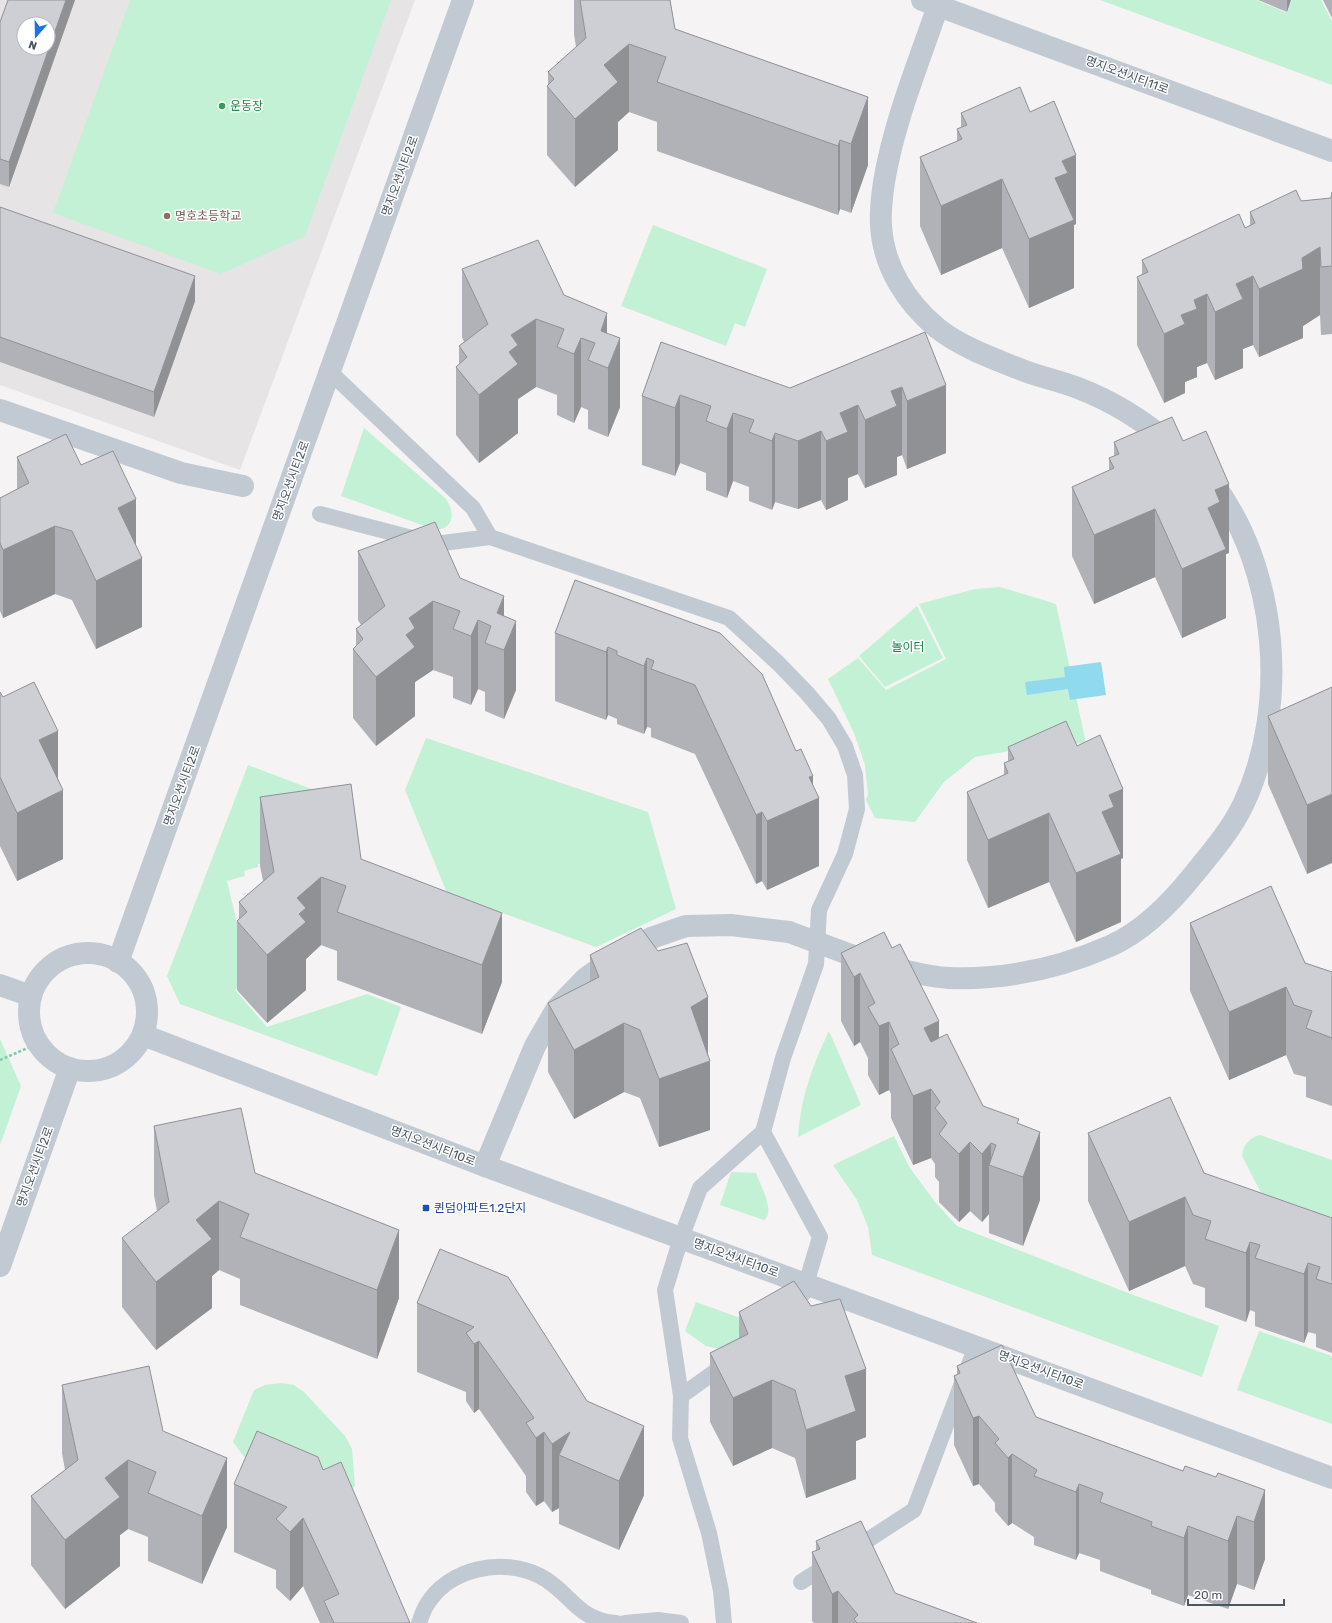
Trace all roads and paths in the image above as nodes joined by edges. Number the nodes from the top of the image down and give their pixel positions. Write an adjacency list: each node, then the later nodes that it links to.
1 (463, 0): 4 (street, 명지오션시티2로)
2 (932, 3): 3 (street, 명지오션시티11로); 17 (street, bridge)
3 (1332, 151)
4 (330, 372): 8 (lane); 9 (street, 명지오션시티2로)
5 (0, 410): 6 (street)
6 (243, 486)
7 (320, 514): 8 (lane)
8 (490, 537): 16 (lane)
9 (118, 962): 11 (street); 12 (street)
10 (0, 985): 11 (street)
11 (31, 996): 13 (street)
12 (143, 1035): 15 (street); 17 (street, 명지오션시티10로)
13 (38, 1043): 14 (path); 15 (street)
14 (0, 1060)
15 (70, 1068): 19 (street, 명지오션시티2로)
16 (763, 1132): 18 (lane); 20 (lane)
17 (485, 1166): 18 (street, 명지오션시티10로)
18 (681, 1238): 20 (street, 명지오션시티10로); 24 (lane)
19 (0, 1266)
20 (807, 1284): 21 (lane); 22 (street, 명지오션시티10로)
21 (796, 1311)
22 (976, 1346): 25 (street, 명지오션시티10로); 26 (lane)
23 (740, 1354): 24 (lane)
24 (681, 1396): 31 (lane)
25 (1332, 1478)
26 (801, 1582)
27 (419, 1623): 28 (lane)
28 (616, 1623)
29 (625, 1623): 30 (lane)
30 (681, 1623)
31 (724, 1623)

